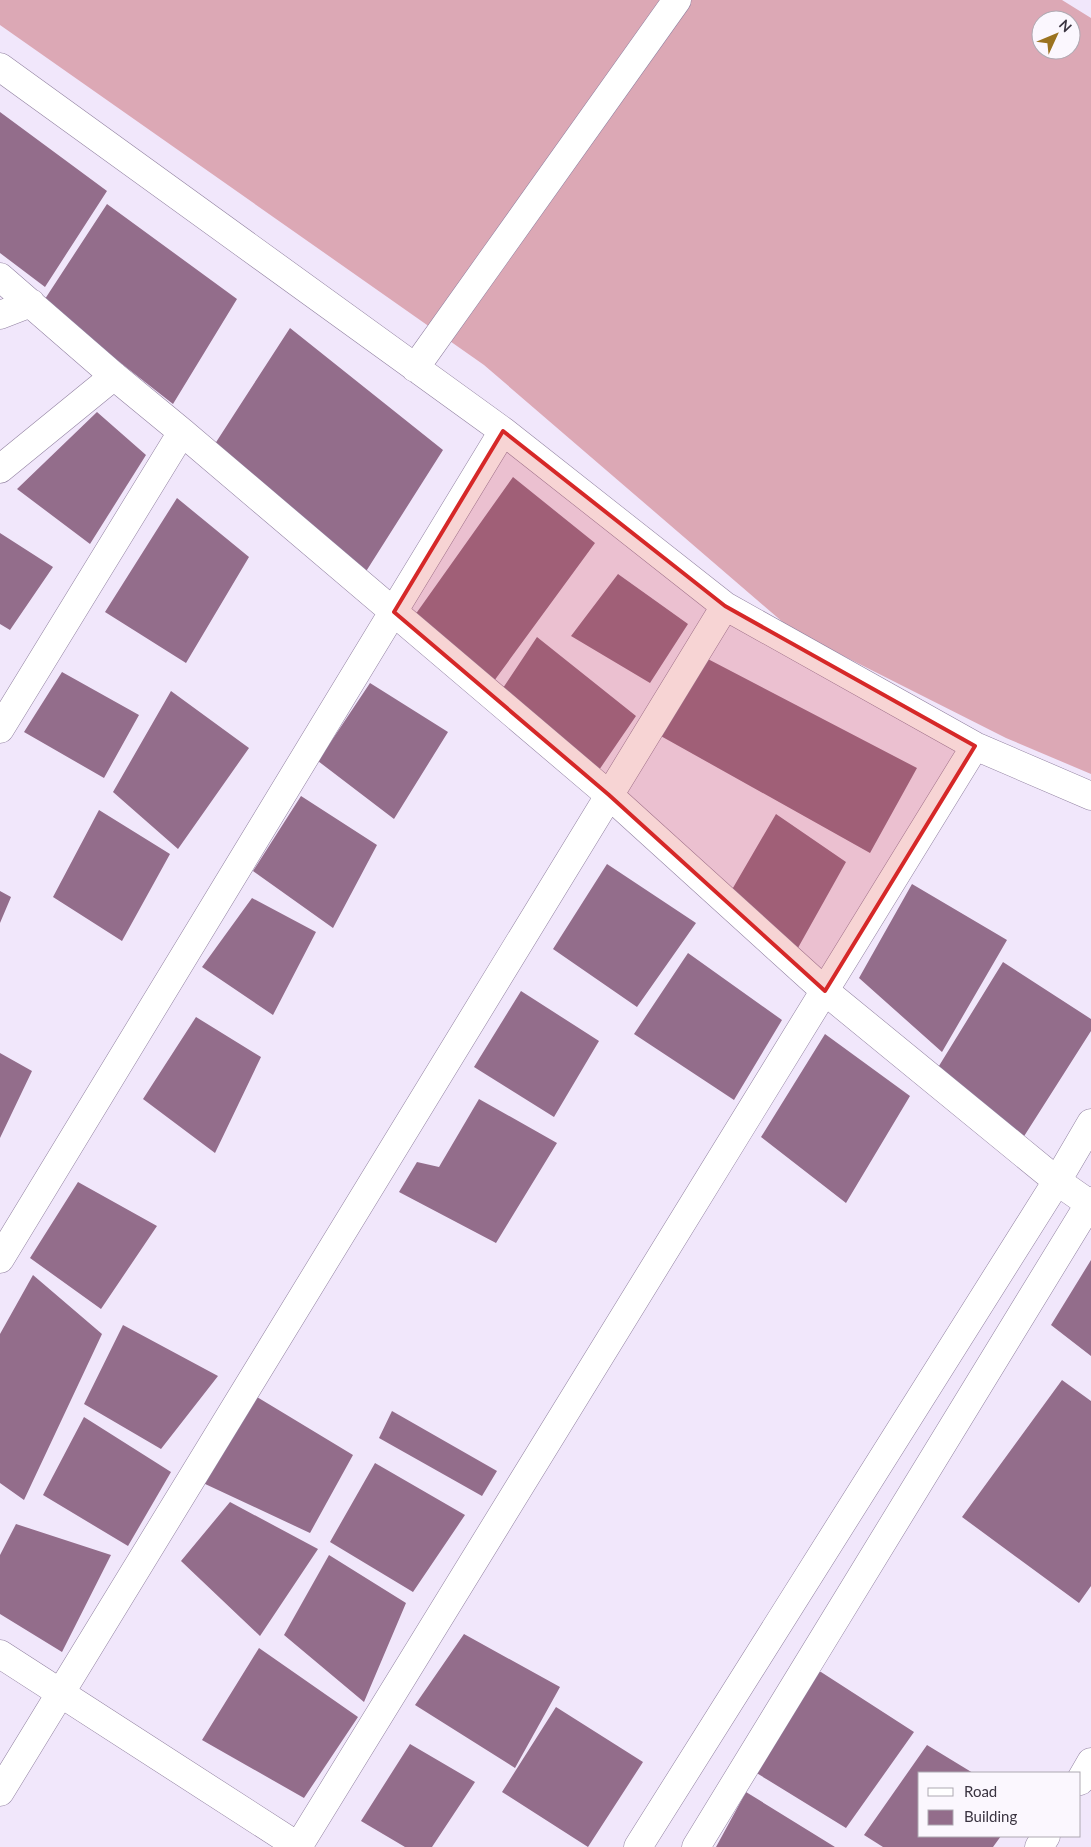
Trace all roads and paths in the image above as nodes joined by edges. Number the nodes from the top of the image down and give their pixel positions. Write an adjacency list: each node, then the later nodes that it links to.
1 (677, 0): 6 (street)
2 (0, 67): 6 (street)
3 (0, 277): 4 (street)
4 (31, 303): 5 (street); 7 (street)
5 (0, 315)
6 (415, 368): 8 (street)
7 (114, 376): 9 (street); 10 (street)
8 (503, 431): 11 (street); 12 (street)
9 (182, 432): 12 (street); 13 (street)
10 (0, 469)
11 (725, 606): 14 (street); 15 (street)
12 (394, 612): 15 (street); 21 (street)
13 (0, 730)
14 (975, 746): 16 (street); 17 (street)
15 (610, 795): 17 (street); 23 (street)
16 (1091, 796)
17 (825, 991): 19 (street); 27 (street)
18 (1091, 1123): 19 (street)
19 (1057, 1180): 20 (street); 28 (street)
20 (1090, 1203): 29 (street)
21 (0, 1259)
22 (0, 1654): 23 (street)
23 (60, 1693): 26 (street); 27 (street)
24 (1091, 1762): 25 (street)
25 (1081, 1779)
26 (0, 1792)
27 (298, 1847)
28 (638, 1847)
29 (696, 1847)

